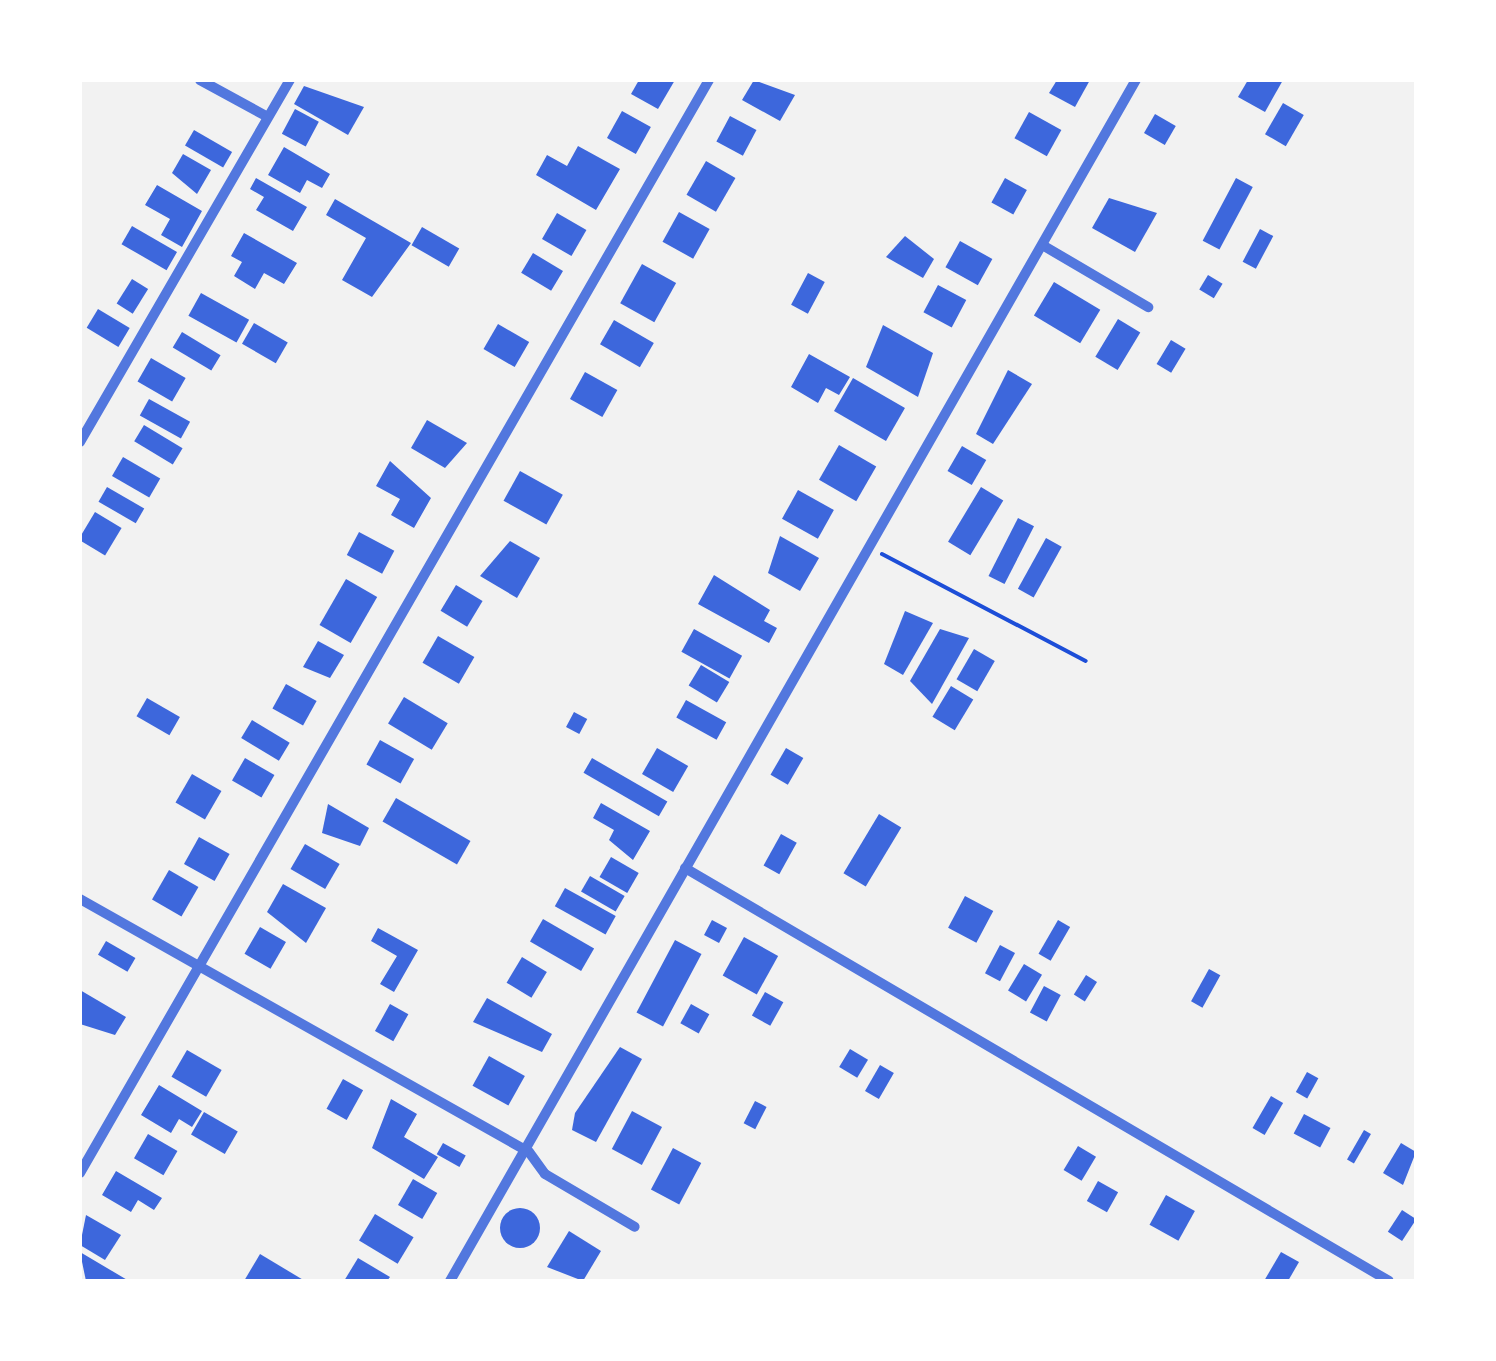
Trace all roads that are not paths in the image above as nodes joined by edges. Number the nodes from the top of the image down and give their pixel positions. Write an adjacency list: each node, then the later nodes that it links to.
1 (200, 80): 5 (street)
2 (290, 80): 5 (street)
3 (710, 80): 11 (street)
4 (1136, 80): 6 (street)
5 (268, 117): 8 (street)
6 (1044, 246): 7 (street); 9 (street)
7 (1148, 307)
8 (80, 442)
9 (685, 868): 12 (street); 16 (street)
10 (80, 898): 11 (street)
11 (202, 967): 12 (street); 13 (street)
12 (528, 1152): 14 (street); 15 (street)
13 (80, 1173)
14 (635, 1227)
15 (450, 1281)
16 (1388, 1281)

